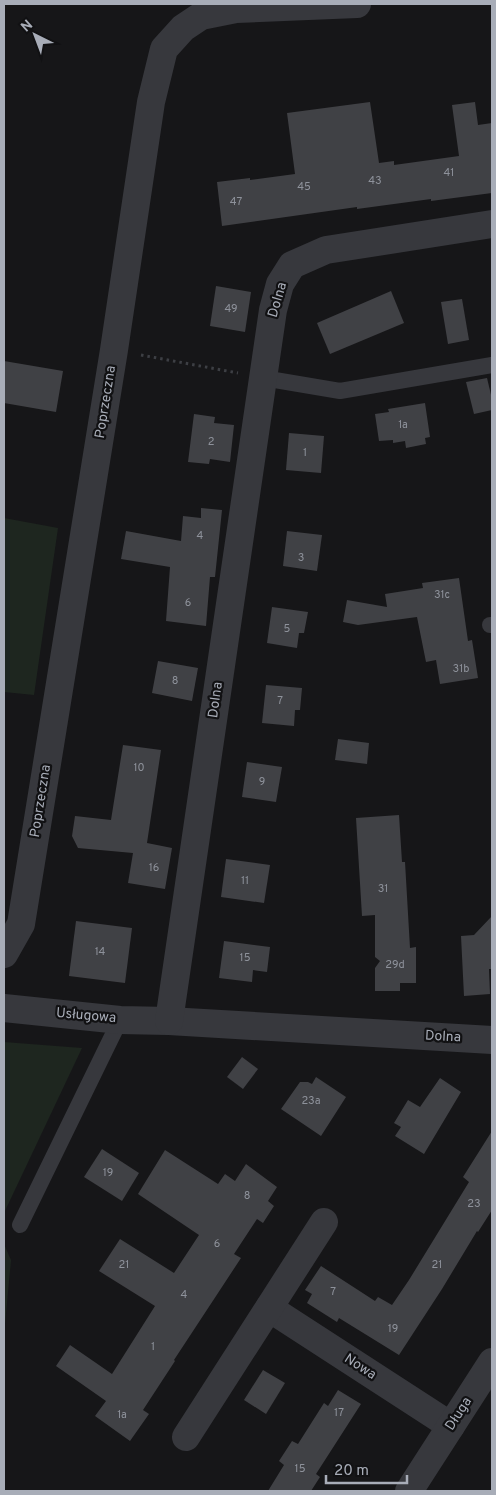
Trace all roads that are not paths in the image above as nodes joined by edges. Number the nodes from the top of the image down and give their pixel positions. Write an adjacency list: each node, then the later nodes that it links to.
1 (357, 4): 5 (street, Poprzeczna)
2 (492, 224): 4 (street, Dolna)
3 (492, 365): 4 (lane)
4 (263, 378): 8 (street, Dolna)
5 (4, 954)
6 (4, 1008): 7 (street, Usługowa)
7 (120, 1020): 8 (street, Usługowa); 11 (lane)
8 (169, 1021): 9 (street, Dolna)
9 (492, 1040)
10 (324, 1222): 12 (street)
11 (20, 1225)
12 (269, 1308): 14 (street, Nowa); 15 (street)
13 (488, 1378): 14 (street, Długa)
14 (452, 1426): 16 (street, Długa)
15 (186, 1437)
16 (409, 1491)

